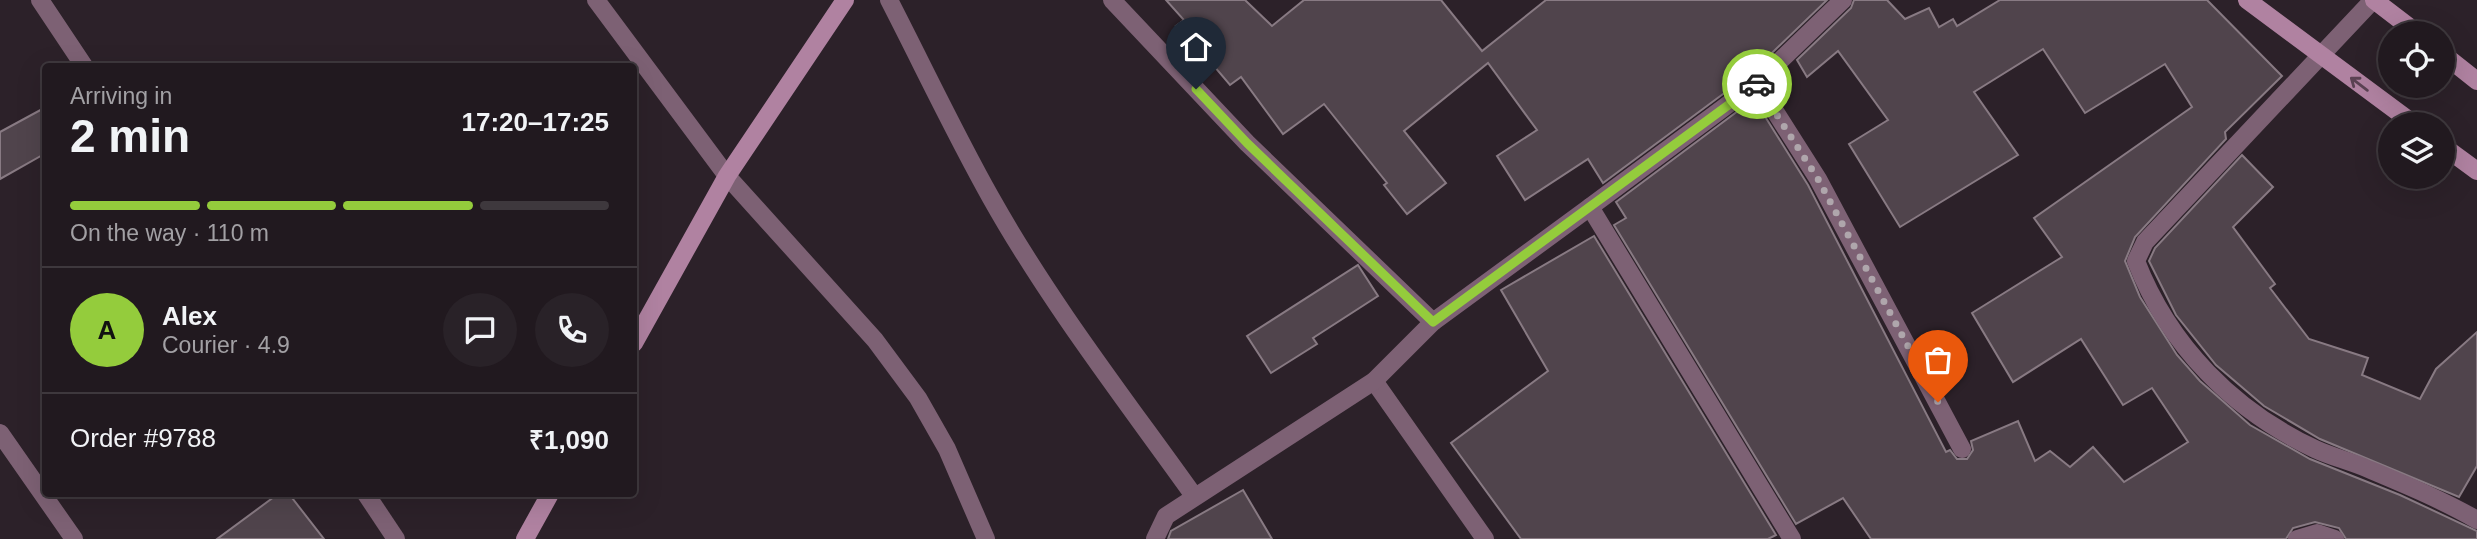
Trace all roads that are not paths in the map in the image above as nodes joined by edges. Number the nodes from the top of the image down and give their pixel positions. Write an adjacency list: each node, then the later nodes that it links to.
1 (40, 0): 11 (street)
2 (596, 0): 18 (street)
3 (845, 0): 18 (main road)
4 (890, 0): 26 (street)
5 (1112, 0): 20 (street)
6 (1843, 0): 14 (street)
7 (2247, 0): 10 (main road)
8 (2374, 0): 9 (main road); 10 (street)
9 (2401, 21)
10 (2320, 54): 15 (main road, one-way to 10); 30 (street)
11 (82, 63)
12 (2455, 64): 13 (main road)
13 (2477, 81)
14 (1757, 83): 19 (street); 24 (street)
15 (2398, 112)
16 (2455, 155): 17 (main road)
17 (2477, 171)
18 (727, 176): 21 (main road); 34 (street)
19 (1590, 207): 20 (street); 37 (street)
20 (1433, 322): 22 (street)
21 (637, 338)
22 (1374, 381): 26 (street); 36 (street)
23 (0, 433): 25 (street)
24 (1962, 449)
25 (42, 493)
26 (1194, 496): 35 (street)
27 (45, 497): 31 (street)
28 (368, 497): 32 (street)
29 (548, 497): 33 (main road)
30 (2477, 520)
31 (74, 539)
32 (396, 539)
33 (525, 539)
34 (986, 539)
35 (1155, 539)
36 (1485, 539)
37 (1792, 539)
38 (2297, 539): 39 (street)
39 (2335, 539)

